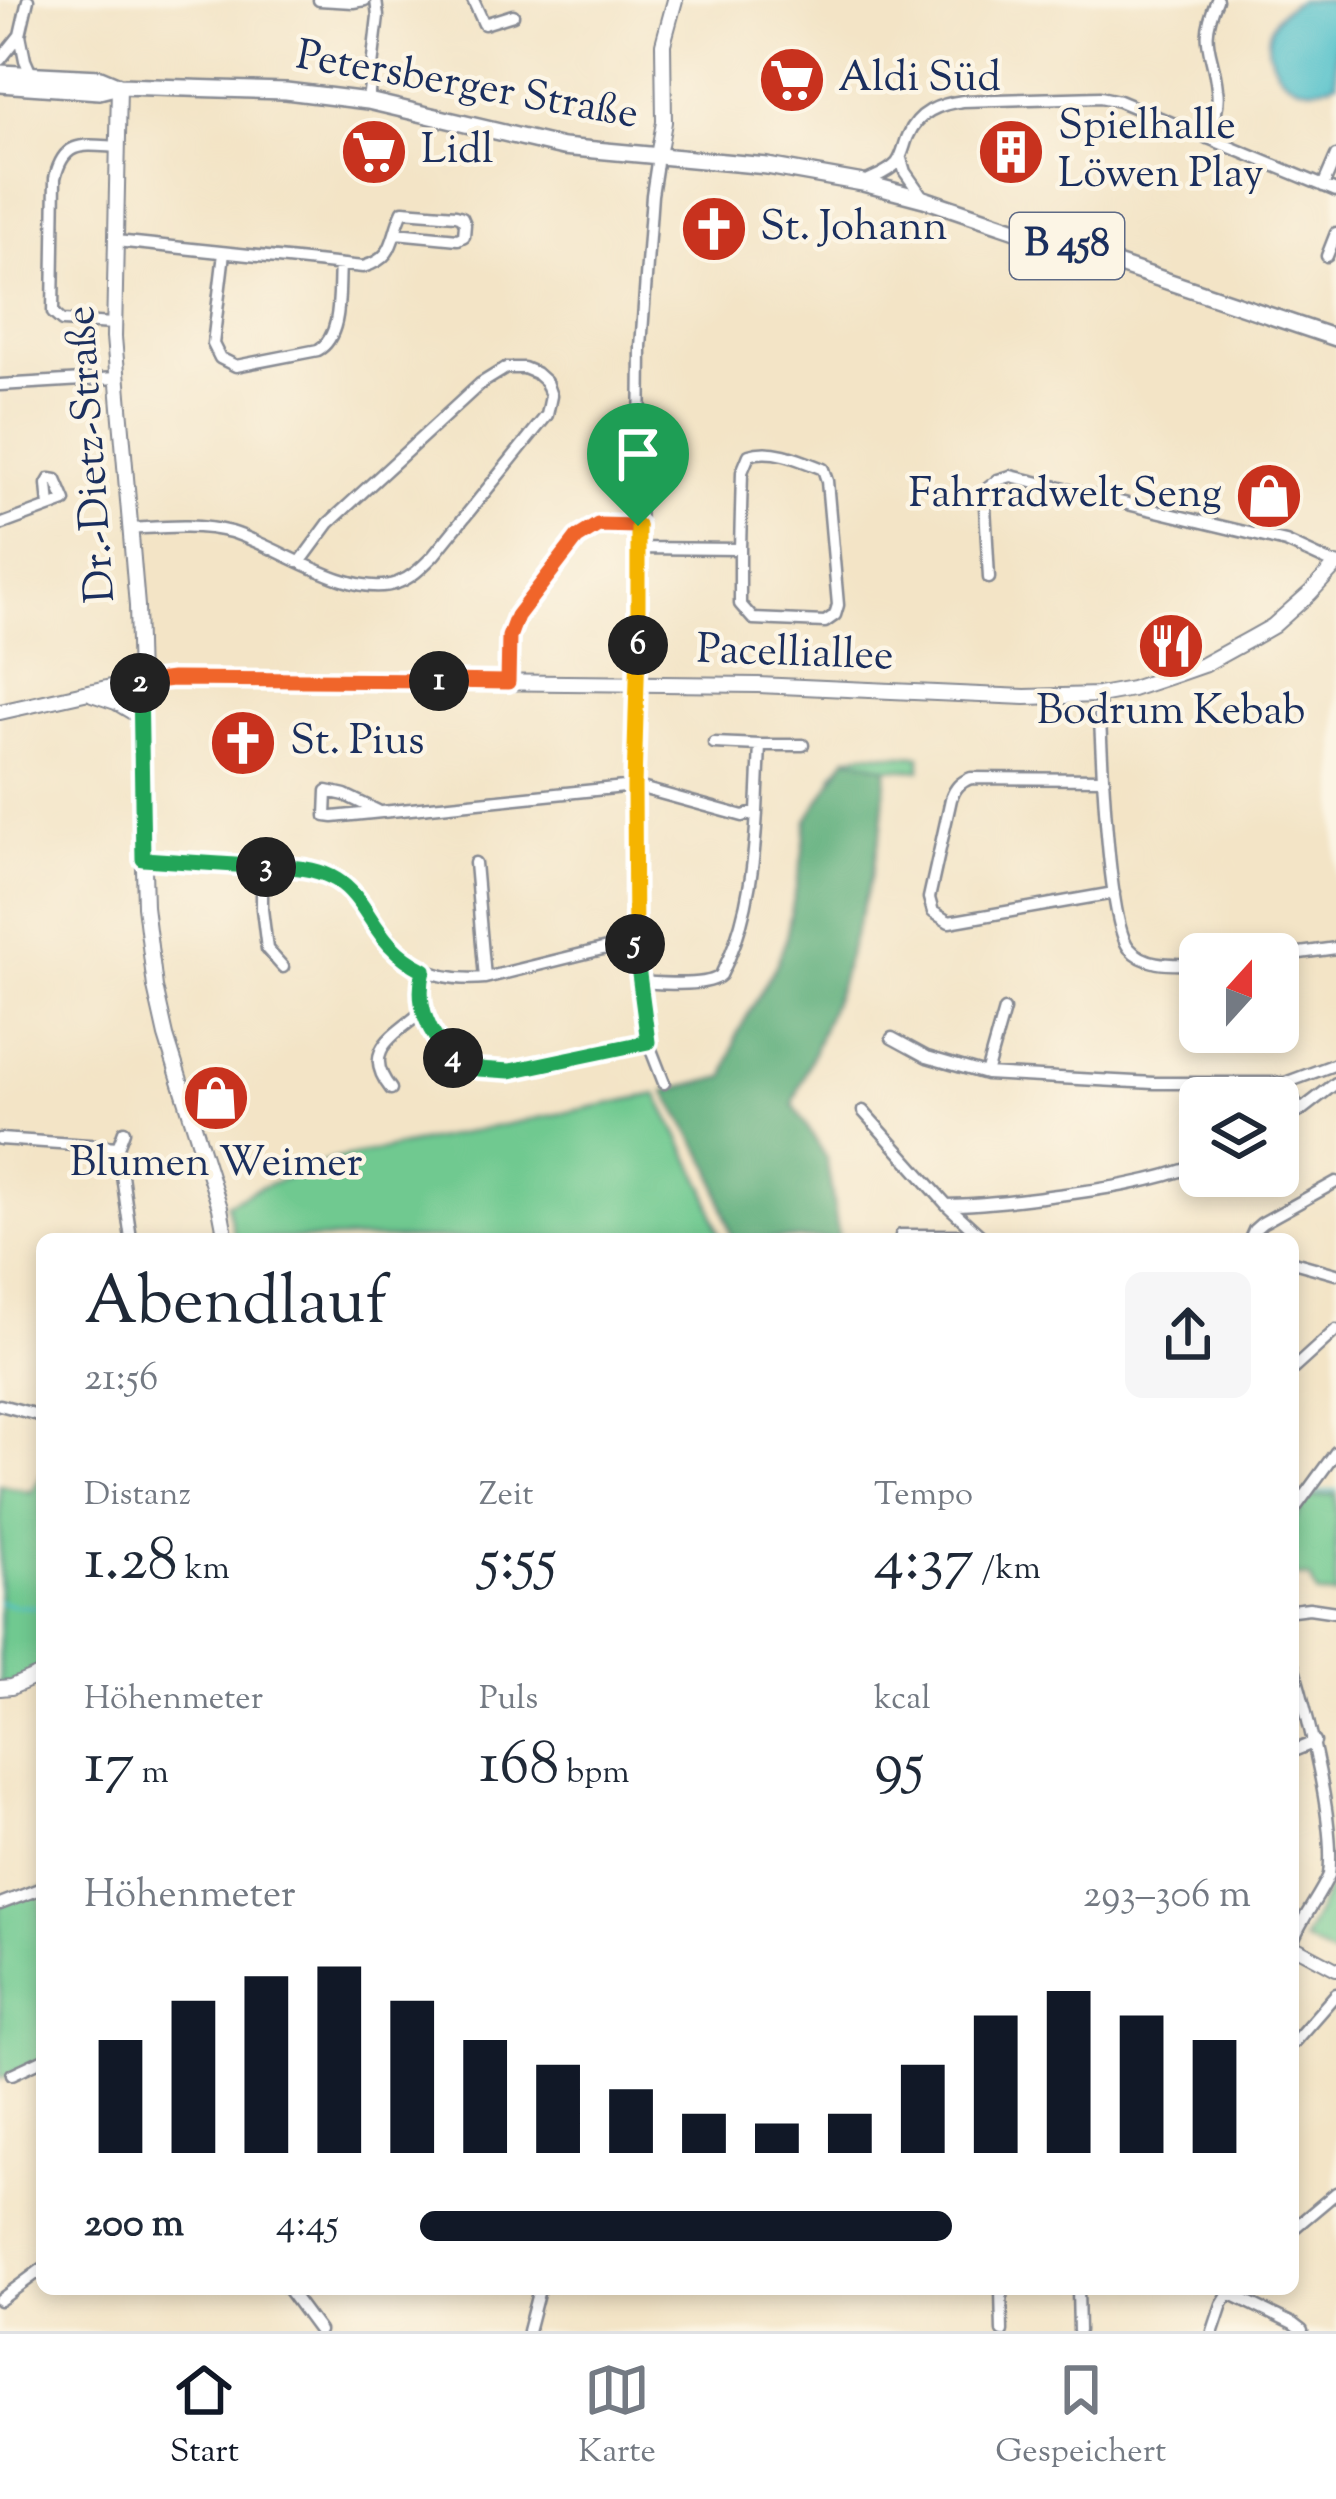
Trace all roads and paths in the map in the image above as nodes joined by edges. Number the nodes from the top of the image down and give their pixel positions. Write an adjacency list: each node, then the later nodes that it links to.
1 (28, 0): 9 (street)
2 (320, 0): 3 (street)
3 (364, 0)
4 (376, 0): 15 (street)
5 (473, 0): 8 (street)
6 (675, 0): 18 (main road)
7 (1217, 0): 16 (street)
8 (512, 16)
9 (20, 35): 10 (street); 12 (street)
10 (0, 60)
11 (0, 73): 12 (main road, Petersberger Straße / B 458)
12 (32, 76): 14 (main road, Petersberger Straße / B 458)
13 (0, 84): 14 (main road, Petersberger Straße / B 458)
14 (119, 86): 15 (main road, Petersberger Straße / B 458); 17 (main road, Dr.-Dietz-Straße)
15 (368, 101): 18 (main road, Petersberger Straße / B 458)
16 (1207, 138): 20 (street); 22 (street)
17 (118, 147): 26 (main road, Dr.-Dietz-Straße); 30 (street)
18 (658, 155): 21 (main road, B 458); 36 (street)
19 (1336, 156): 22 (street)
20 (901, 159): 21 (street); 23 (street)
21 (863, 183): 23 (main road, B 458)
22 (1330, 188)
23 (924, 199): 31 (main road, B 458)
24 (396, 232): 24 (street); 29 (street)
25 (1336, 233): 28 (street)
26 (116, 242): 27 (street); 30 (main road, Dr.-Dietz-Straße)
27 (224, 253): 29 (street); 29 (street)
28 (1327, 256)
29 (340, 265)
30 (114, 324): 32 (main road, Dr.-Dietz-Straße)
31 (1336, 338)
32 (116, 378): 33 (street); 37 (main road, Dr.-Dietz-Straße)
33 (0, 385)
34 (49, 507): 35 (street)
35 (0, 524)
36 (638, 526): 38 (street); 44 (street)
37 (128, 529): 40 (street); 43 (main road, Dr.-Dietz-Straße)
38 (637, 548): 39 (street); 45 (street)
39 (740, 549): 39 (street)
40 (301, 561): 40 (street)
41 (1336, 565): 42 (street); 47 (main road, Pacelliallee)
42 (989, 578)
43 (140, 682): 44 (main road, Pacelliallee); 46 (main road, Pacelliallee); 49 (main road, Dr.-Dietz-Straße)
44 (508, 682): 45 (main road, Pacelliallee)
45 (637, 683): 47 (main road, Pacelliallee); 54 (street)
46 (87, 692): 48 (main road, Pacelliallee); 49 (main road)
47 (1099, 695): 53 (street)
48 (0, 712)
49 (141, 717): 57 (main road, Dr.-Dietz-Straße)
50 (714, 743): 51 (street)
51 (760, 745): 52 (street); 56 (street)
52 (803, 745)
53 (1104, 779): 60 (street); 60 (street)
54 (634, 786): 55 (street); 56 (street); 61 (street)
55 (378, 811): 55 (street)
56 (757, 812): 68 (street)
57 (143, 859): 59 (street); 90 (main road, Dr.-Dietz-Straße)
58 (476, 863): 67 (street)
59 (262, 867): 65 (street); 66 (street)
60 (1114, 893): 64 (street)
61 (635, 941): 67 (street); 68 (street)
62 (1336, 948): 63 (street)
63 (1299, 953)
64 (1179, 964)
65 (283, 967)
66 (424, 970): 67 (street); 70 (street)
67 (485, 978)
68 (638, 982): 72 (street)
69 (1004, 1010): 74 (street)
70 (423, 1011): 72 (street); 79 (street)
71 (892, 1038): 74 (street)
72 (648, 1042): 76 (street)
73 (1336, 1064): 75 (street)
74 (986, 1074): 77 (street)
75 (1299, 1078)
76 (664, 1083)
77 (1179, 1083)
78 (1336, 1083): 80 (street)
79 (391, 1089)
80 (1300, 1111)
81 (863, 1112): 87 (street)
82 (124, 1131): 84 (street)
83 (0, 1138): 84 (street)
84 (118, 1147): 89 (street)
85 (1179, 1172): 88 (street)
86 (1336, 1182): 92 (street)
87 (947, 1204): 88 (street); 91 (street)
88 (982, 1205): 91 (street)
89 (130, 1233)
90 (225, 1233)
91 (978, 1233)
92 (1253, 1233)
93 (1299, 1264): 94 (street)
94 (1336, 1274)
95 (1336, 1330): 96 (street)
96 (1299, 1364)
97 (0, 1405): 98 (street)
98 (36, 1414)
99 (1336, 1452): 100 (street)
100 (1299, 1496)
101 (1299, 1609): 102 (street)
102 (1336, 1612)
103 (36, 1677): 105 (main road)
104 (1299, 1686): 106 (street)
105 (0, 1688)
106 (1315, 1742): 107 (street); 110 (street)
107 (1299, 1748)
108 (36, 1890): 109 (street)
109 (0, 1904)
110 (1299, 1925)
111 (1299, 1947): 112 (street)
112 (1336, 1969)
113 (1336, 1994): 114 (street)
114 (1299, 2036)
115 (36, 2063): 116 (street)
116 (12, 2074)
117 (1336, 2193): 118 (street)
118 (1299, 2224)
119 (36, 2273): 126 (street)
120 (293, 2295): 127 (street)
121 (537, 2295): 128 (street)
122 (1001, 2295): 129 (street)
123 (1078, 2295): 130 (street)
124 (1228, 2295): 131 (street)
125 (1238, 2295): 132 (street)
126 (0, 2300)
127 (312, 2328)
128 (528, 2331)
129 (1002, 2331)
130 (1079, 2331)
131 (1213, 2331)
132 (1302, 2331)

